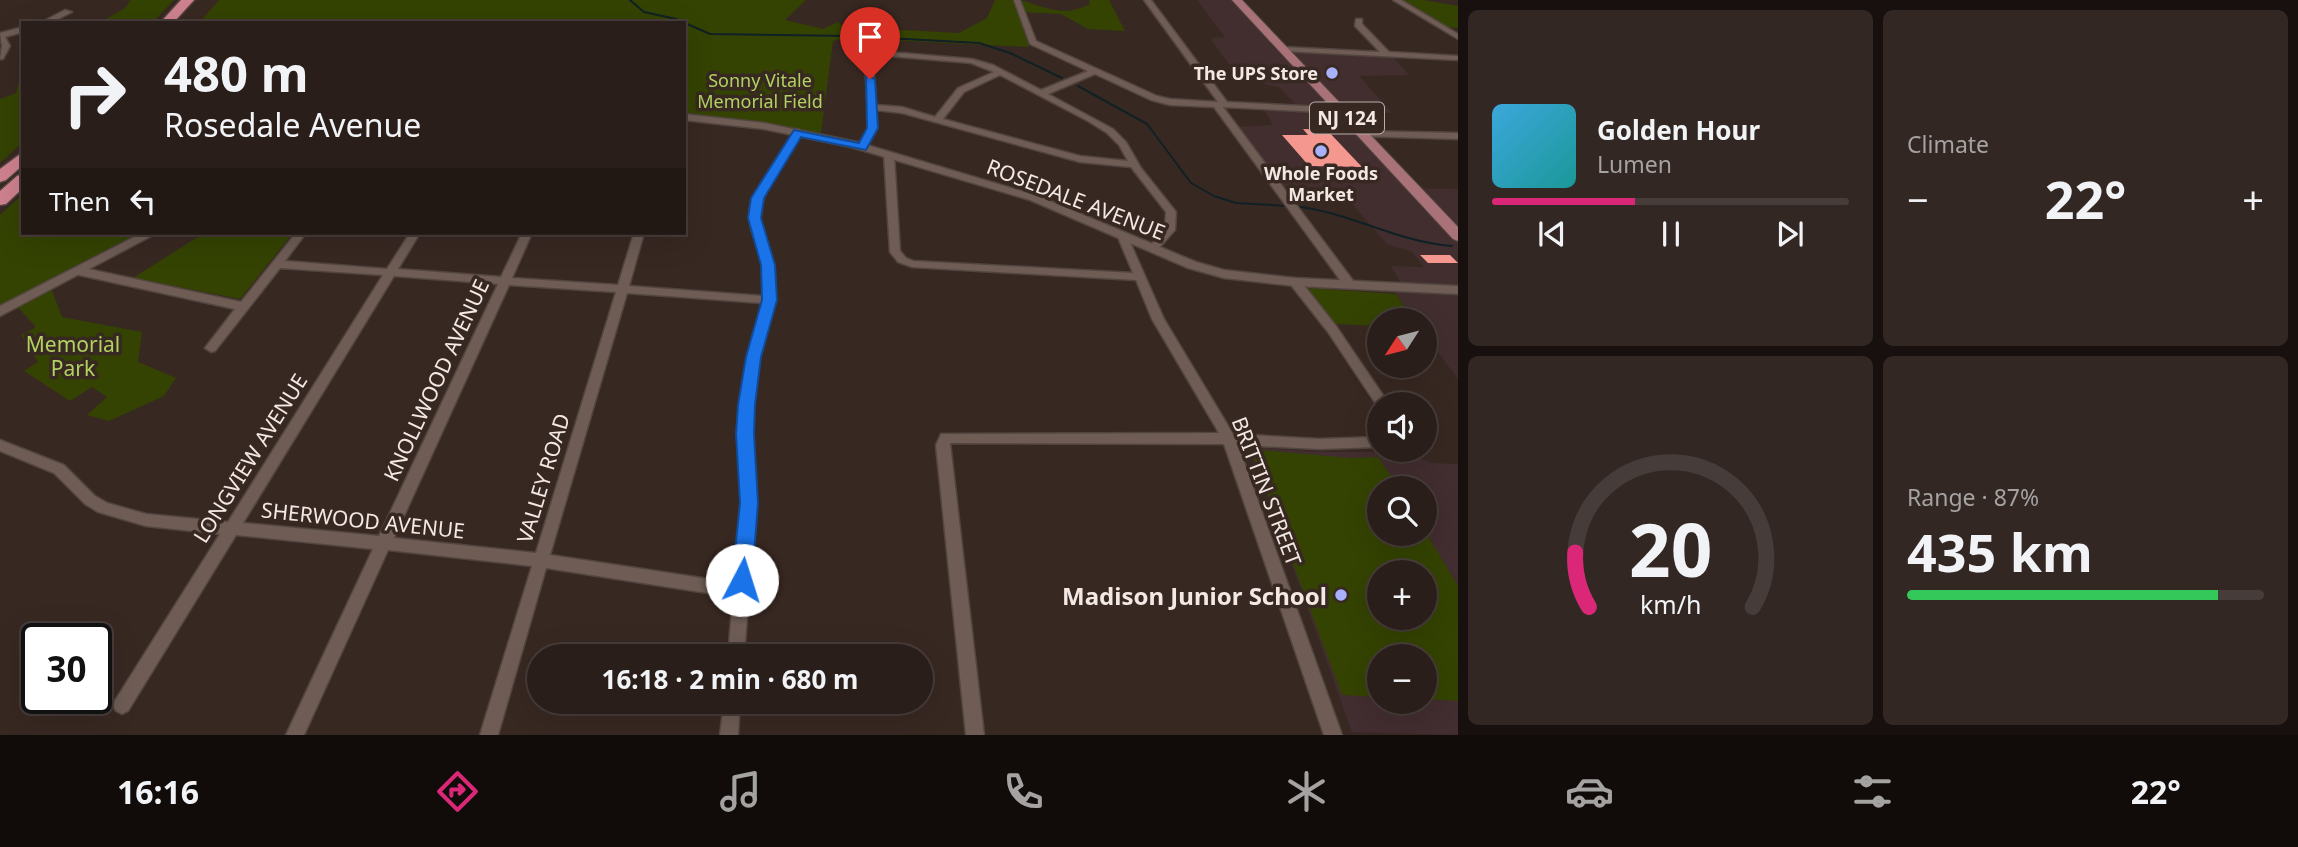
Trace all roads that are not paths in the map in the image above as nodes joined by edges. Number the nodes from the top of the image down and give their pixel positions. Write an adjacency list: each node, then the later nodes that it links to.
1 (1017, 0): 18 (street)
2 (1147, 0): 21 (street)
3 (1237, 0): 14 (main road, NJ 124)
4 (1396, 0): 13 (street)
5 (194, 4): 8 (highway); 9 (highway)
6 (68, 12): 7 (street)
7 (48, 21)
8 (169, 21)
9 (186, 21)
10 (1359, 21): 15 (street)
11 (21, 30): 12 (street)
12 (1, 35): 16 (street)
13 (1458, 37)
14 (1283, 50): 15 (street); 23 (main road, NJ 124)
15 (1387, 55): 17 (street)
16 (0, 57)
17 (1458, 58)
18 (1094, 71): 20 (street); 21 (street)
19 (1000, 72): 20 (street); 22 (street); 25 (street)
20 (1042, 93): 32 (street)
21 (1220, 104): 23 (street); 36 (street)
22 (872, 107): 25 (street); 29 (street)
23 (1340, 110): 27 (main road, NJ 124)
24 (686, 117): 26 (street, ROSEDALE AVENUE)
25 (938, 119): 32 (street)
26 (798, 132): 29 (street, ROSEDALE AVENUE); 54 (street)
27 (1362, 134): 28 (street); 43 (main road, NJ 124)
28 (1458, 136)
29 (862, 147): 30 (street, ROSEDALE AVENUE)
30 (889, 155): 42 (street, ROSEDALE AVENUE); 48 (street)
31 (21, 159): 33 (highway)
32 (1134, 164): 44 (street)
33 (0, 177)
34 (21, 181): 35 (highway)
35 (0, 200)
36 (1292, 206): 51 (street)
37 (147, 235): 46 (street)
38 (299, 235): 45 (street)
39 (414, 235): 47 (street, LONGVIEW AVENUE)
40 (526, 235): 49 (street, KNOLLWOOD AVENUE)
41 (638, 235): 52 (street, VALLEY ROAD)
42 (1122, 235): 44 (street, ROSEDALE AVENUE); 48 (street, BRITTIN STREET)
43 (1458, 236)
44 (1153, 248): 50 (street, ROSEDALE AVENUE)
45 (277, 264): 47 (street); 55 (street)
46 (79, 271): 55 (street); 56 (street)
47 (390, 272): 49 (street); 62 (street, LONGVIEW AVENUE)
48 (1138, 277): 59 (street, BRITTIN STREET)
49 (505, 281): 52 (street); 63 (street, KNOLLWOOD AVENUE)
50 (1295, 282): 51 (street, ROSEDALE AVENUE); 58 (street)
51 (1350, 285): 53 (street, ROSEDALE AVENUE)
52 (622, 289): 54 (street); 64 (street, VALLEY ROAD)
53 (1458, 290)
54 (769, 300): 65 (street)
55 (244, 307): 57 (street)
56 (0, 312)
57 (211, 348)
58 (1374, 392)
59 (1230, 439): 60 (street); 72 (street); 73 (street, BRITTIN STREET)
60 (1367, 442)
61 (0, 445): 62 (street, SHERWOOD AVENUE)
62 (231, 528): 63 (street, SHERWOOD AVENUE); 67 (street, LONGVIEW AVENUE)
63 (384, 543): 64 (street, SHERWOOD AVENUE); 69 (street, KNOLLWOOD AVENUE)
64 (540, 560): 65 (street, SHERWOOD AVENUE); 70 (street, VALLEY ROAD)
65 (741, 591): 66 (street)
66 (737, 644)
67 (122, 705)
68 (731, 714): 71 (street)
69 (295, 735)
70 (489, 735)
71 (729, 735)
72 (975, 735)
73 (1333, 735)

